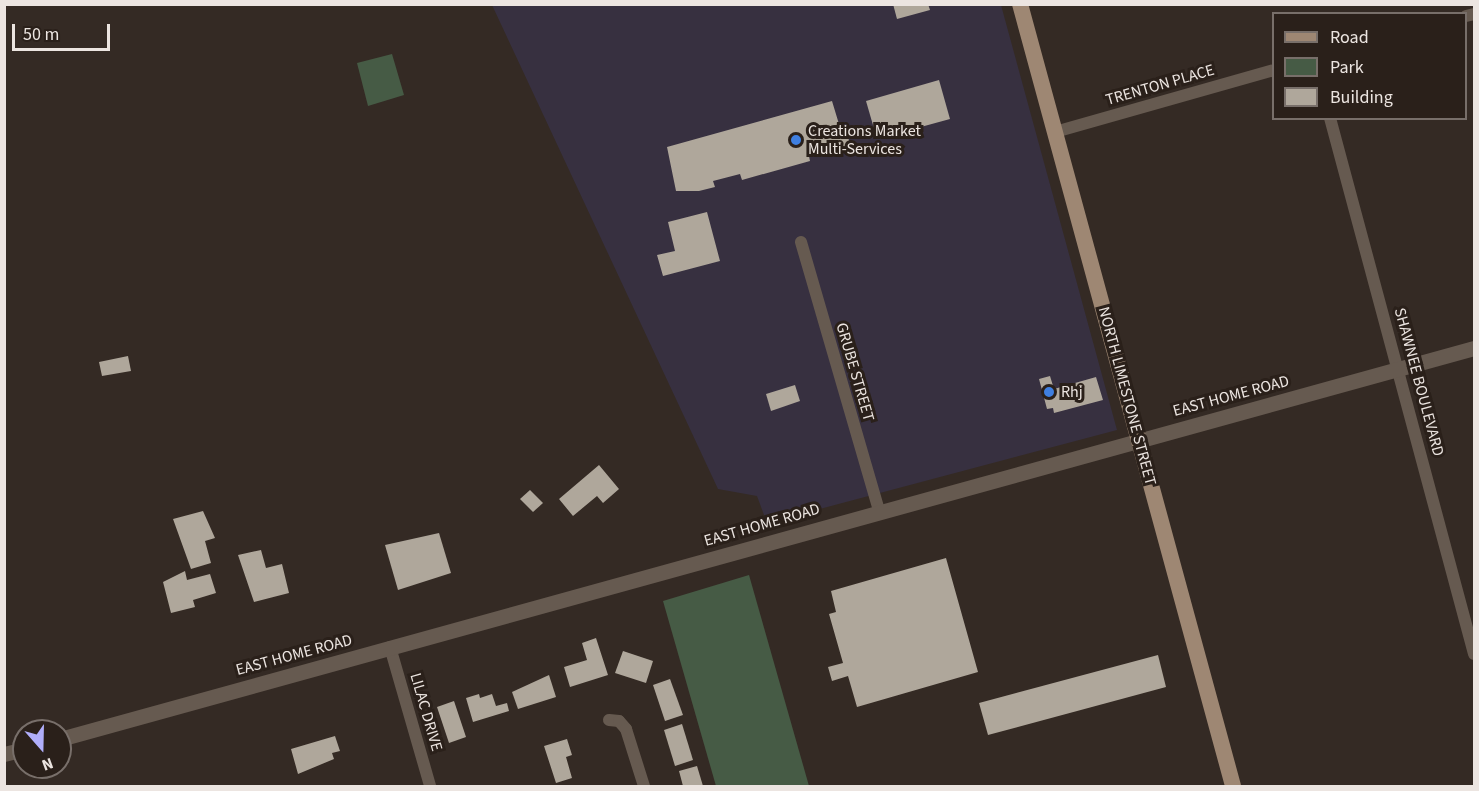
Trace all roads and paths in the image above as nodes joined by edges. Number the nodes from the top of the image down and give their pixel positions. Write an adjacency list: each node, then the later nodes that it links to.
1 (1020, 4): 4 (main road, NORTH LIMESTONE STREET)
2 (1272, 71): 4 (street, TRENTON PLACE)
3 (1331, 120): 7 (street, SHAWNEE BOULEVARD)
4 (1055, 132): 8 (main road, NORTH LIMESTONE STREET)
5 (801, 242): 9 (street, GRUBE STREET)
6 (1474, 348): 7 (street, EAST HOME ROAD)
7 (1398, 369): 8 (street, EAST HOME ROAD); 11 (street, SHAWNEE BOULEVARD)
8 (1138, 439): 9 (street, EAST HOME ROAD); 16 (main road, NORTH LIMESTONE STREET)
9 (879, 511): 10 (street, EAST HOME ROAD)
10 (390, 647): 13 (street, EAST HOME ROAD); 14 (street, LILAC DRIVE)
11 (1474, 654)
12 (609, 720): 15 (street)
13 (72, 736)
14 (430, 786)
15 (644, 786)
16 (1233, 786)

